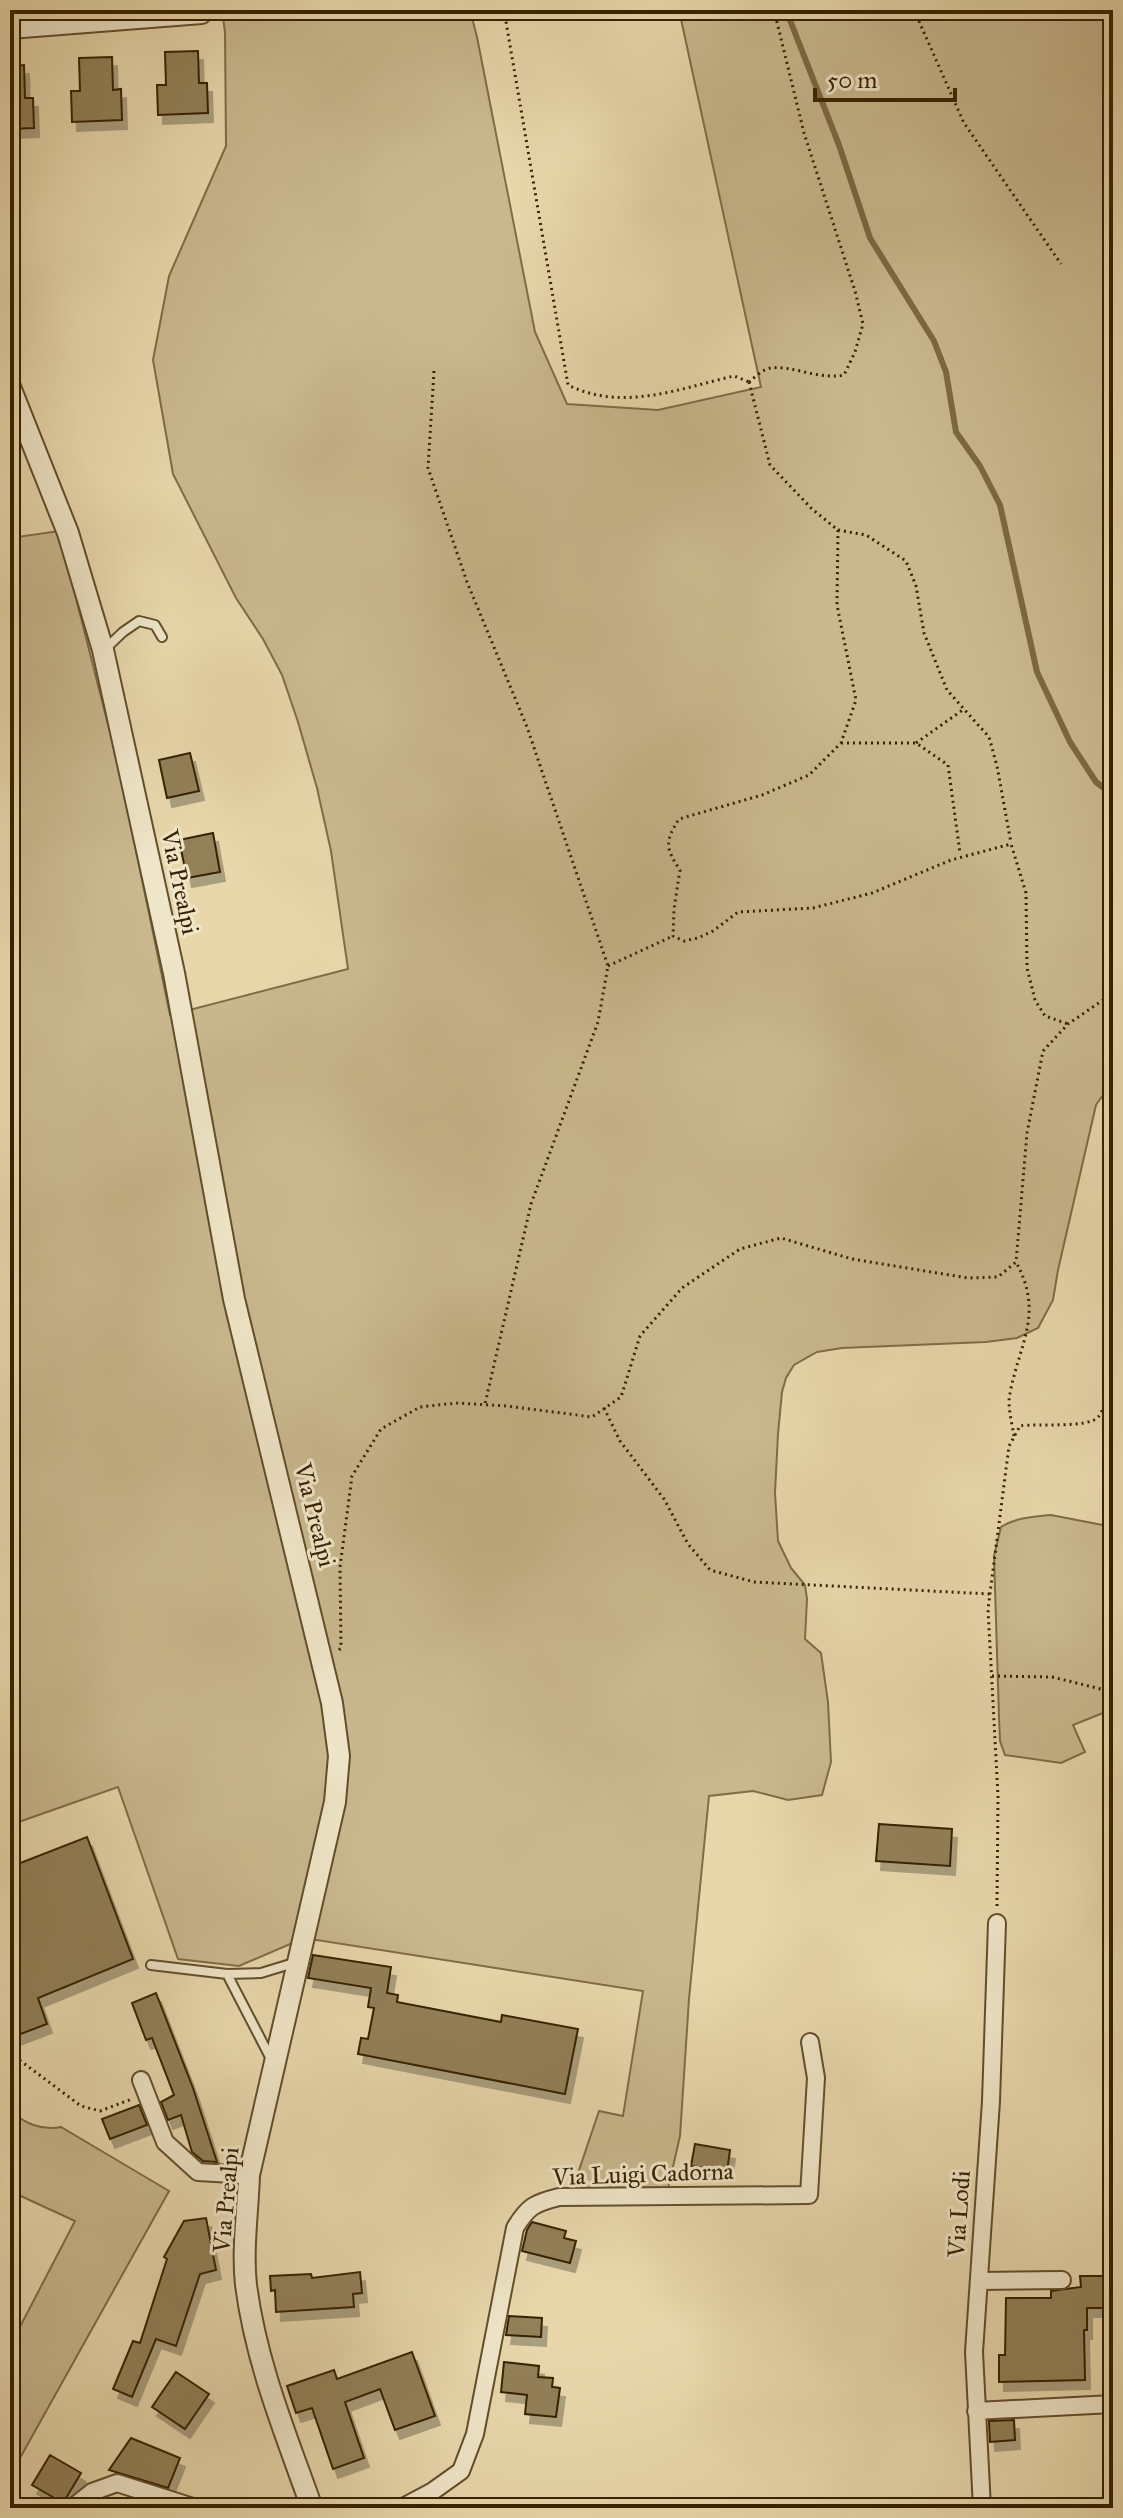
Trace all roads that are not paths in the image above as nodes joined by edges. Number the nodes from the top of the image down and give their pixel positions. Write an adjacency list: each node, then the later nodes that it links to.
1 (202, 15): 2 (street)
2 (10, 30)
3 (10, 387): 5 (street, Via Prealpi)
4 (162, 637): 5 (lane)
5 (103, 650): 7 (street, Via Prealpi)
6 (997, 1923): 15 (street, Via Lodi)
7 (298, 1962): 9 (lane); 11 (street, Via Prealpi)
8 (151, 1965): 9 (lane)
9 (227, 1974): 11 (lane)
10 (810, 2042): 21 (street, Via Luigi Cadorna)
11 (273, 2064): 13 (street, Via Prealpi)
12 (144, 2087): 13 (street)
13 (249, 2175): 20 (street, Via Prealpi)
14 (1062, 2280): 15 (street)
15 (979, 2281): 17 (street, Via Lodi)
16 (1113, 2404): 17 (street)
17 (976, 2411): 22 (street, Via Lodi)
18 (72, 2508): 19 (street)
19 (196, 2508)
20 (312, 2508)
21 (401, 2508)
22 (982, 2508)

